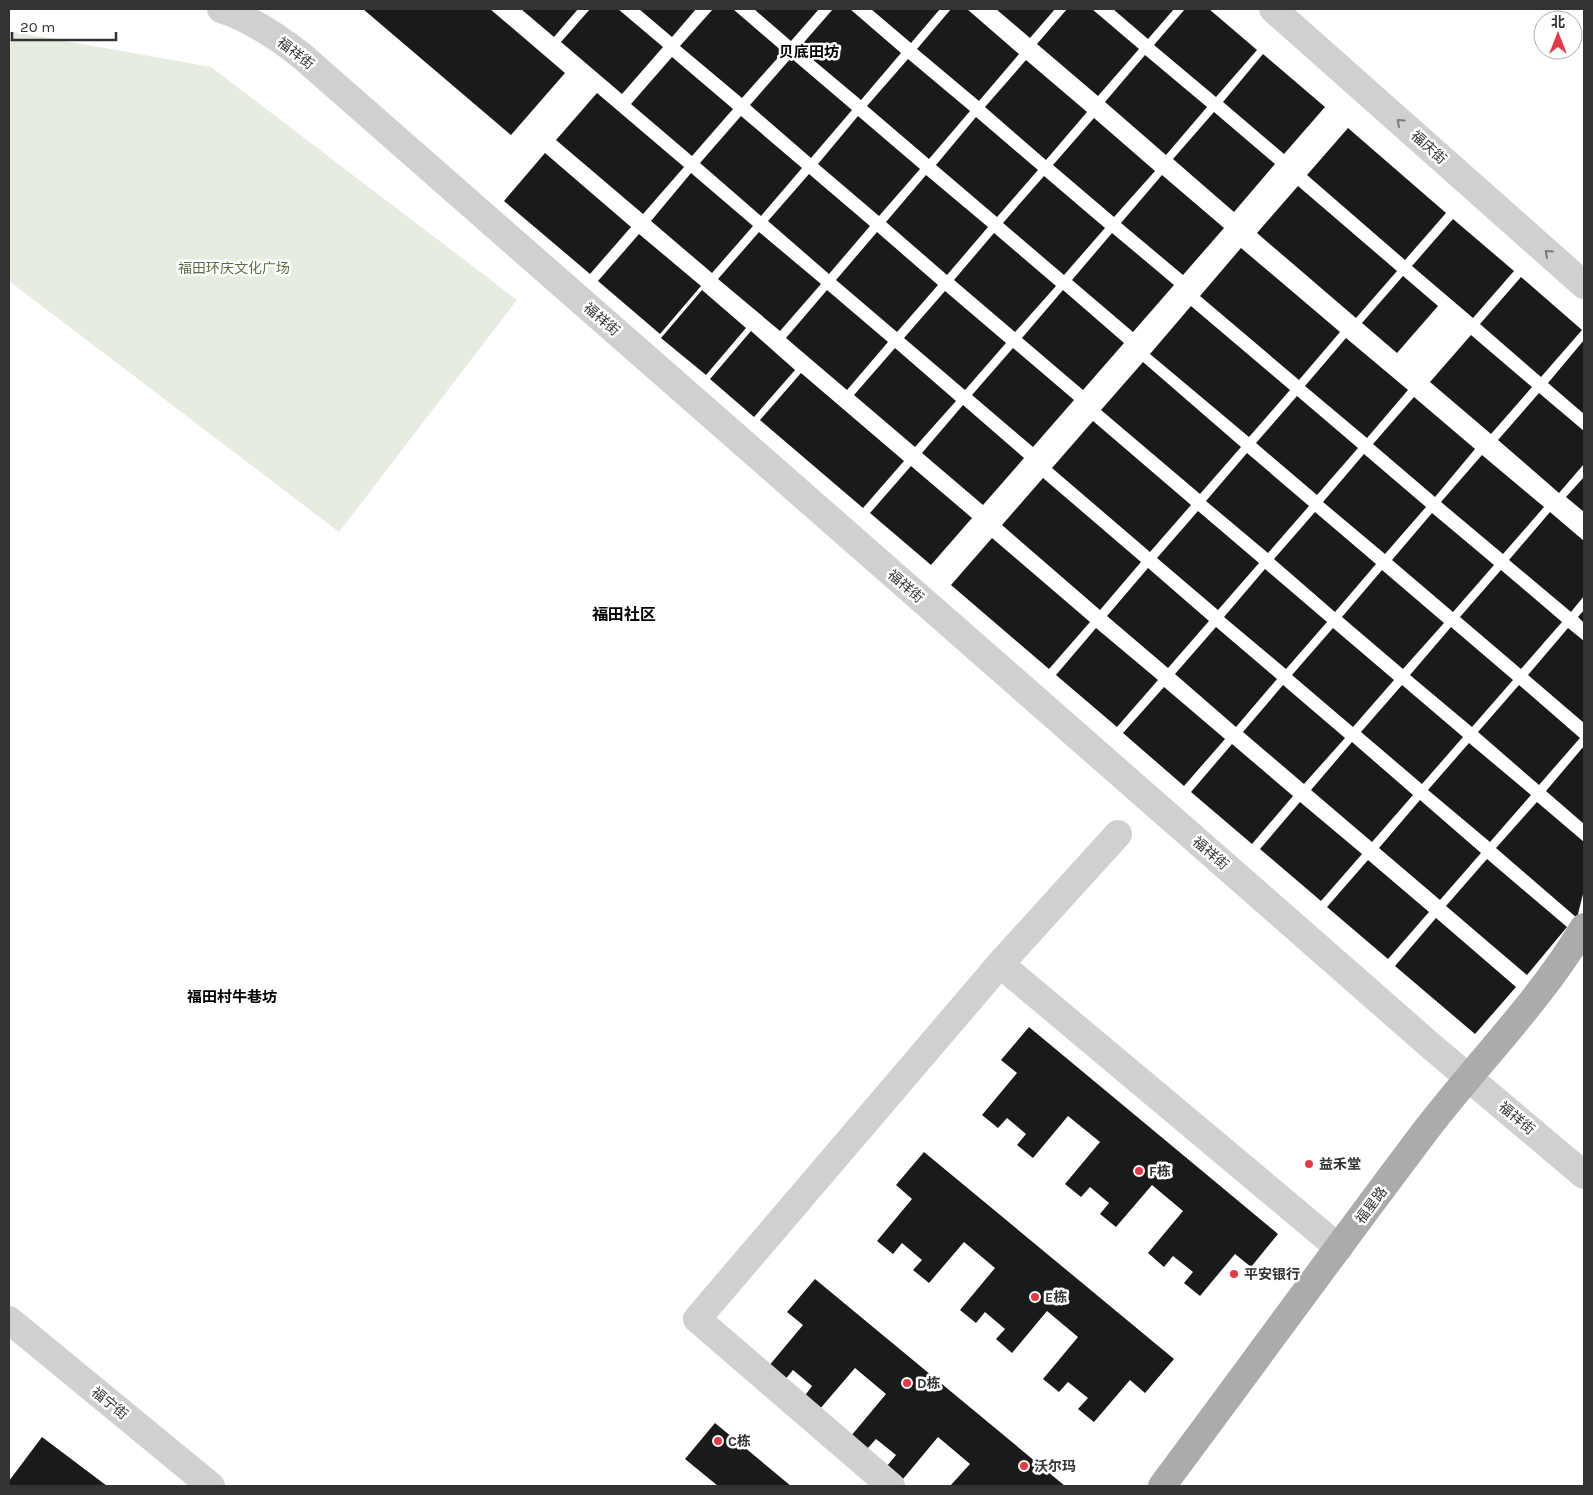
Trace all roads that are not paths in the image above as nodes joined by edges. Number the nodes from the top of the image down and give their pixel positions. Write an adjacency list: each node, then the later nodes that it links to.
1 (221, 9): 7 (street, 福祥街)
2 (1273, 9): 3 (street, 福庆街, one-way to 2)
3 (1584, 285)
4 (1118, 834): 6 (street)
5 (1584, 927): 7 (main road, 福星路)
6 (1000, 964): 9 (street); 12 (street)
7 (1469, 1078): 8 (street, 福祥街); 9 (main road, 福星路)
8 (1584, 1175)
9 (1339, 1248): 13 (main road, 福星路)
10 (9, 1320): 11 (street, 福宁街)
11 (211, 1486)
12 (891, 1486)
13 (1162, 1486)

